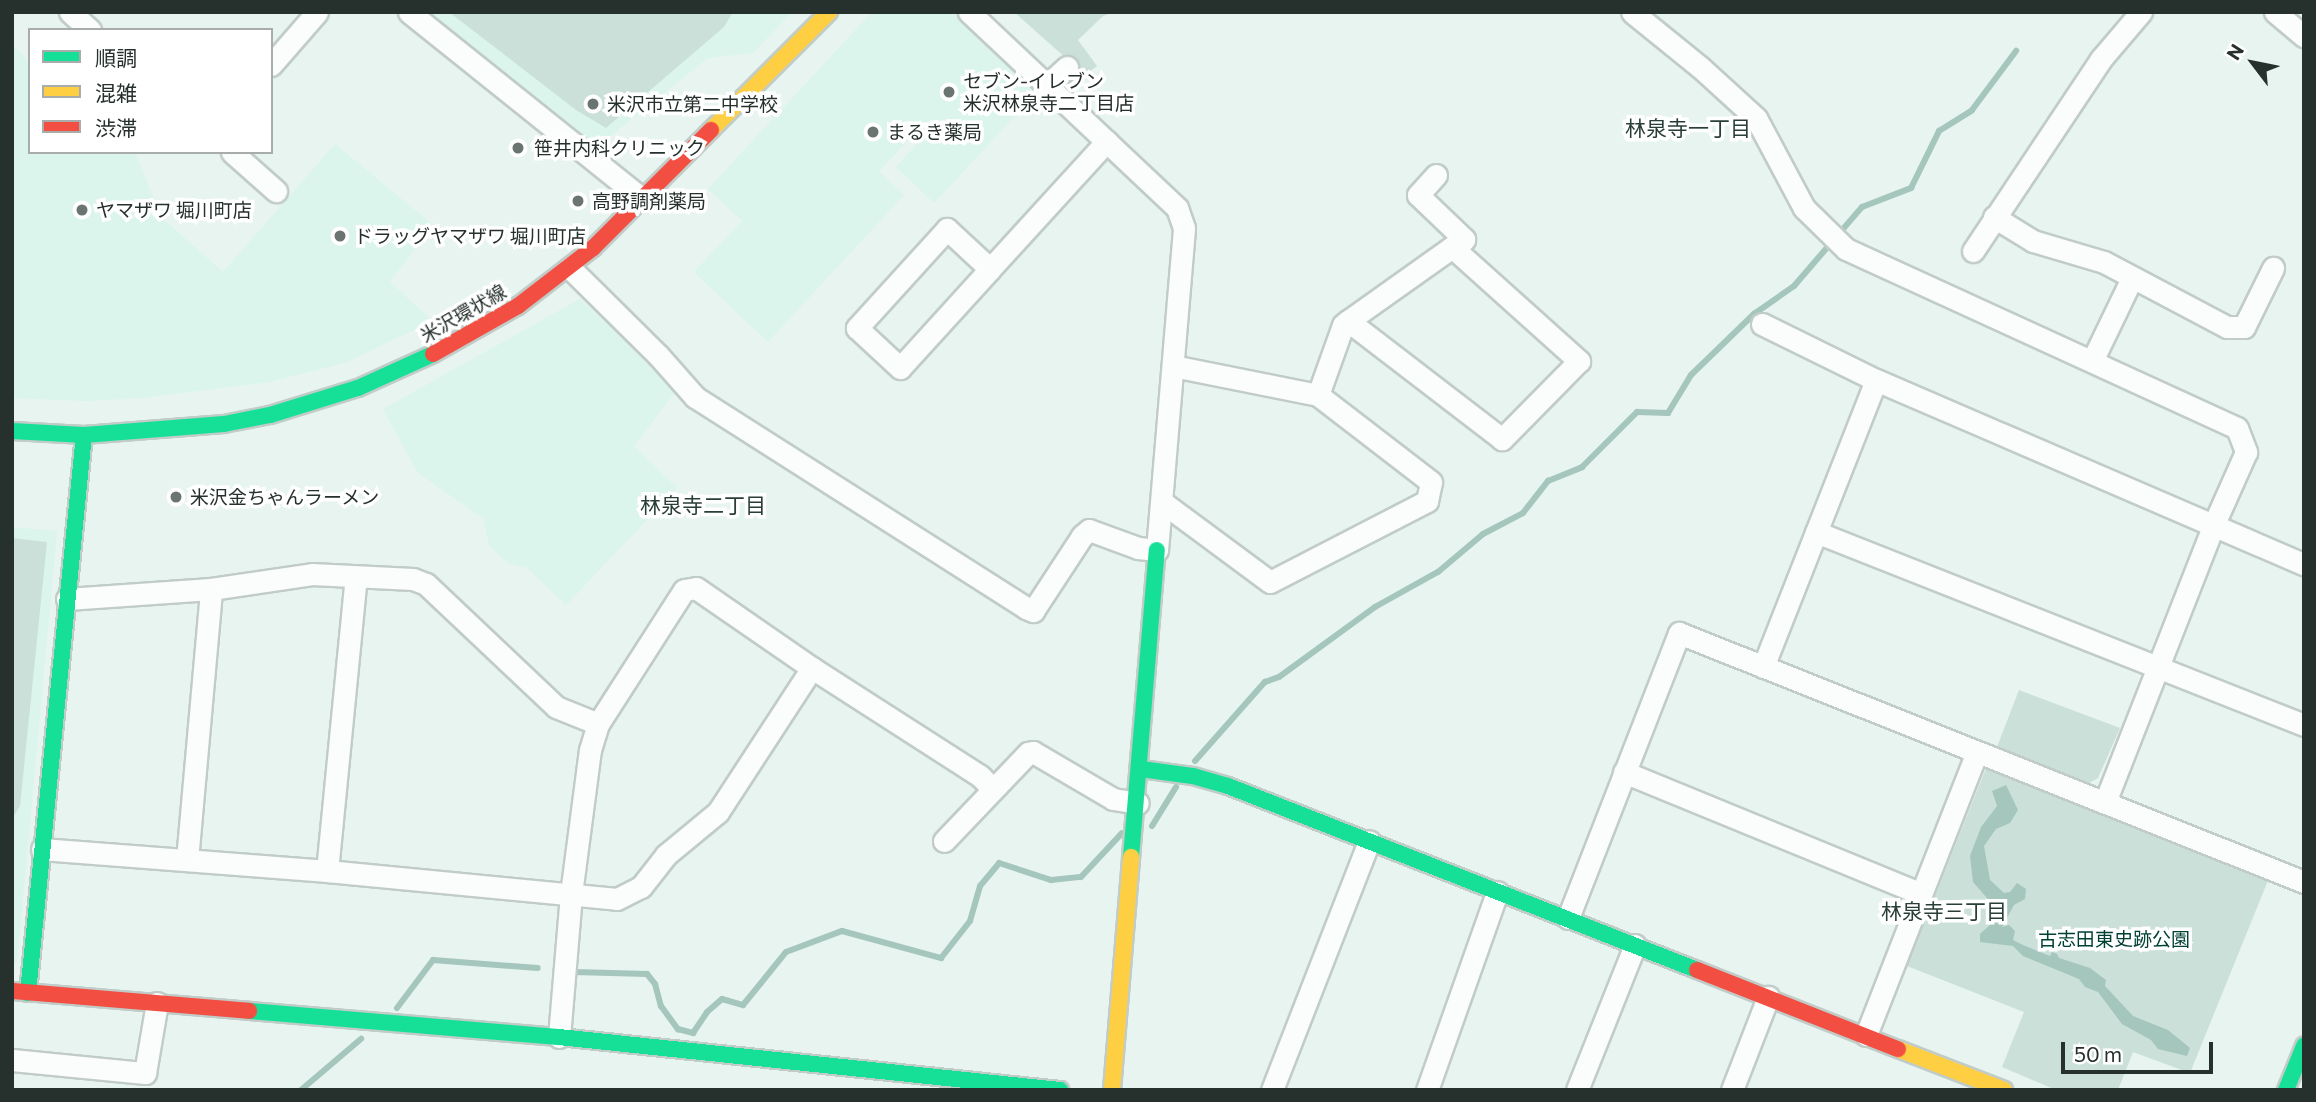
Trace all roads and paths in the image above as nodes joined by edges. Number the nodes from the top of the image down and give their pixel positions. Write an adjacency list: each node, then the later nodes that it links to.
1 (70, 12): 9 (street)
2 (317, 12): 11 (street)
3 (409, 12): 18 (street)
4 (829, 12): 18 (street, 米沢環状線)
5 (969, 12): 13 (street)
6 (1632, 12): 28 (street)
7 (2141, 12): 19 (street)
8 (2275, 12): 10 (street)
9 (88, 28)
10 (2304, 36)
11 (273, 63)
12 (1067, 67): 13 (street)
13 (1047, 85): 14 (street)
14 (1108, 141): 24 (street); 29 (street)
15 (234, 154): 17 (street)
16 (1436, 175): 20 (street)
17 (276, 191)
18 (644, 200): 22 (street, 米沢環状線)
19 (1994, 217): 21 (street); 25 (street)
20 (1456, 251): 26 (street); 26 (street)
21 (1973, 251)
22 (570, 268): 33 (street, 米沢環状線); 37 (street)
23 (2273, 268): 25 (street)
24 (990, 269): 24 (street)
25 (2132, 278): 28 (street)
26 (1348, 321): 31 (street)
27 (1762, 324): 30 (street)
28 (2093, 359): 35 (street)
29 (1173, 366): 31 (street); 34 (street)
30 (1876, 380): 35 (street); 36 (street)
31 (1318, 395): 34 (street)
32 (12, 431): 33 (street, 米沢環状線)
33 (84, 435): 41 (street)
34 (1161, 502): 37 (street)
35 (2214, 524): 38 (street); 44 (street)
36 (1816, 532): 42 (street); 44 (street)
37 (1157, 550): 48 (street)
38 (2304, 564)
39 (356, 577): 40 (street); 45 (street); 57 (street)
40 (211, 589): 41 (street); 56 (street)
41 (67, 599): 55 (street)
42 (1763, 667): 47 (street); 49 (street)
43 (811, 668): 45 (street); 50 (street); 60 (street)
44 (2158, 669): 46 (street); 51 (street)
45 (598, 724): 60 (street)
46 (2304, 725)
47 (1977, 752): 51 (street); 61 (street)
48 (1141, 769): 52 (street); 54 (street)
49 (1624, 772): 61 (street); 62 (street)
50 (992, 788): 52 (street); 53 (street)
51 (2105, 802): 58 (street)
52 (1138, 803): 73 (street)
53 (944, 841)
54 (1368, 841): 59 (street); 74 (street)
55 (42, 849): 56 (street); 64 (street)
56 (187, 860): 57 (street)
57 (327, 872): 60 (street)
58 (2304, 882)
59 (1497, 892): 62 (street); 75 (street)
60 (571, 894): 68 (street)
61 (1921, 894): 67 (street)
62 (1568, 918): 63 (street)
63 (1635, 946): 65 (street); 76 (street)
64 (20, 992): 66 (street)
65 (1769, 998): 67 (street); 77 (street)
66 (157, 1003): 68 (street); 70 (street)
67 (1866, 1035): 71 (street)
68 (559, 1037): 72 (street)
69 (2304, 1046): 78 (street)
70 (12, 1060)
71 (1998, 1089)
72 (1060, 1090)
73 (1112, 1090)
74 (1272, 1090)
75 (1427, 1090)
76 (1577, 1090)
77 (1732, 1090)
78 (2286, 1090)

